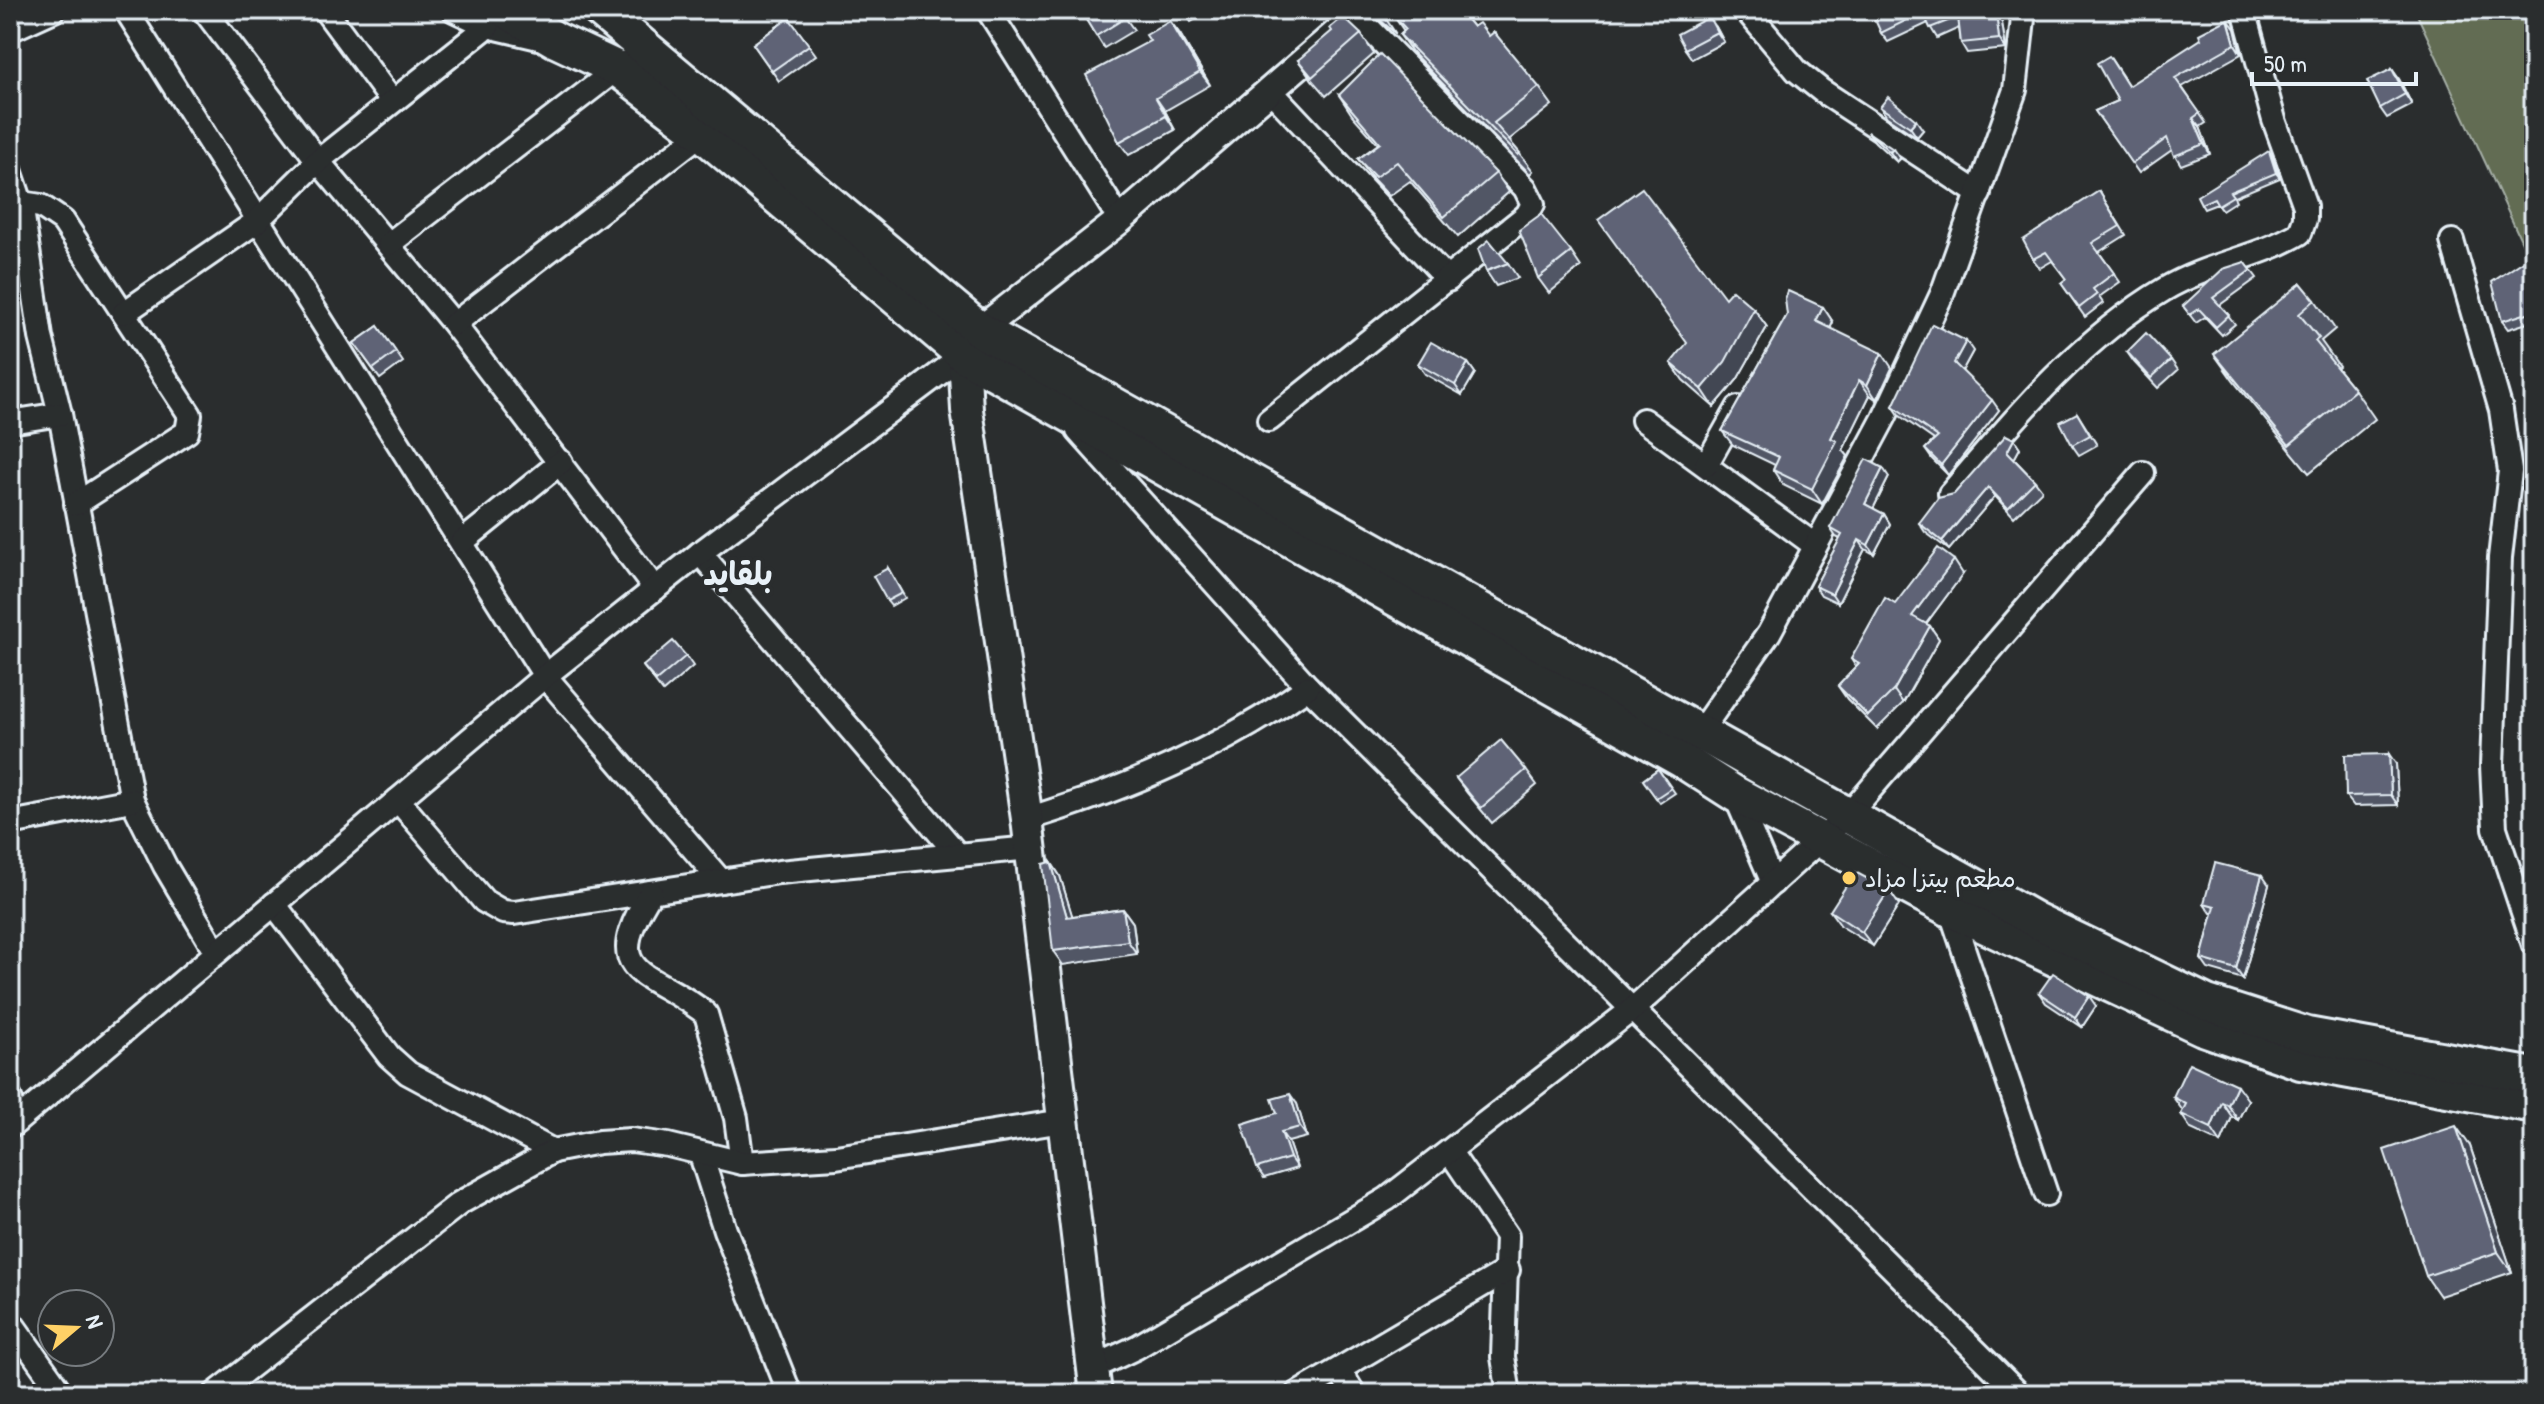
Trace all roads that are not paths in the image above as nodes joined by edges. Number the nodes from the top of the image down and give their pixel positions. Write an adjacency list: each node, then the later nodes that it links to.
1 (54, 10): 13 (street)
2 (126, 10): 24 (street)
3 (204, 10): 19 (street)
4 (325, 10): 17 (street)
5 (454, 10): 12 (street)
6 (600, 10): 14 (main road)
7 (988, 10): 23 (street)
8 (1746, 10): 21 (street)
9 (2024, 10): 21 (street)
10 (2244, 10): 40 (street)
11 (1360, 13): 16 (street); 27 (street)
12 (496, 18): 15 (main road); 17 (street)
13 (10, 30)
14 (645, 47): 15 (street); 30 (main road)
15 (618, 69): 18 (main road); 26 (street)
16 (1270, 90): 23 (street); 27 (street)
17 (392, 101): 19 (street)
18 (702, 133): 29 (street); 30 (main road)
19 (318, 161): 24 (street); 26 (street)
20 (10, 170): 22 (street)
21 (1979, 194): 44 (street)
22 (21, 203): 28 (street); 33 (street)
23 (1120, 220): 30 (street)
24 (256, 222): 28 (street); 43 (street)
25 (2452, 241): 64 (street)
26 (389, 244): 29 (street)
27 (1448, 280): 34 (street)
28 (124, 313): 41 (street)
29 (454, 324): 37 (street)
30 (972, 342): 31 (main road); 45 (street); 56 (main road)
31 (1051, 387): 42 (main road); 48 (street)
32 (1749, 388): 38 (street)
33 (60, 414): 36 (street); 41 (street)
34 (1269, 420)
35 (1643, 420): 38 (street)
36 (10, 422)
37 (561, 462): 43 (street); 46 (street)
38 (1706, 465): 44 (street)
39 (2143, 473): 54 (street)
40 (1950, 494)
41 (76, 504): 52 (street)
42 (1261, 504): 49 (main road); 50 (main road)
43 (462, 542): 47 (street)
44 (1813, 544): 49 (street)
45 (700, 553): 46 (street); 58 (street)
46 (655, 589): 47 (street)
47 (545, 676): 53 (street); 59 (street)
48 (1308, 687): 56 (street); 66 (street)
49 (1701, 730): 50 (street); 54 (main road)
50 (1682, 760): 51 (main road)
51 (1735, 794): 57 (main road); 60 (street)
52 (132, 800): 55 (street); 65 (street)
53 (398, 800): 61 (street); 62 (street)
54 (1850, 813): 57 (street); 67 (main road)
55 (10, 823)
56 (1029, 833): 58 (street); 70 (main road)
57 (1824, 839): 60 (street); 63 (main road)
58 (958, 855): 59 (street)
59 (721, 881): 61 (street)
60 (1773, 883): 66 (street)
61 (651, 892): 75 (street)
62 (274, 904): 65 (street); 72 (street)
63 (1950, 909): 69 (main road); 76 (street)
64 (2534, 945)
65 (216, 952): 71 (street)
66 (1634, 1008): 73 (street); 87 (street)
67 (2534, 1076)
68 (10, 1098): 71 (street)
69 (2534, 1105)
70 (1063, 1121): 75 (street); 80 (main road)
71 (13, 1125)
72 (553, 1151): 74 (street); 82 (street)
73 (1450, 1152): 77 (street); 80 (street)
74 (701, 1155): 75 (street); 83 (street)
75 (742, 1163)
76 (2046, 1194)
77 (1508, 1270): 79 (street); 86 (street)
78 (10, 1321): 81 (street)
79 (1339, 1370): 84 (street); 85 (street)
80 (1095, 1381)
81 (62, 1394)
82 (215, 1394)
83 (790, 1394)
84 (1297, 1394)
85 (1354, 1394)
86 (1509, 1394)
87 (2019, 1394)

